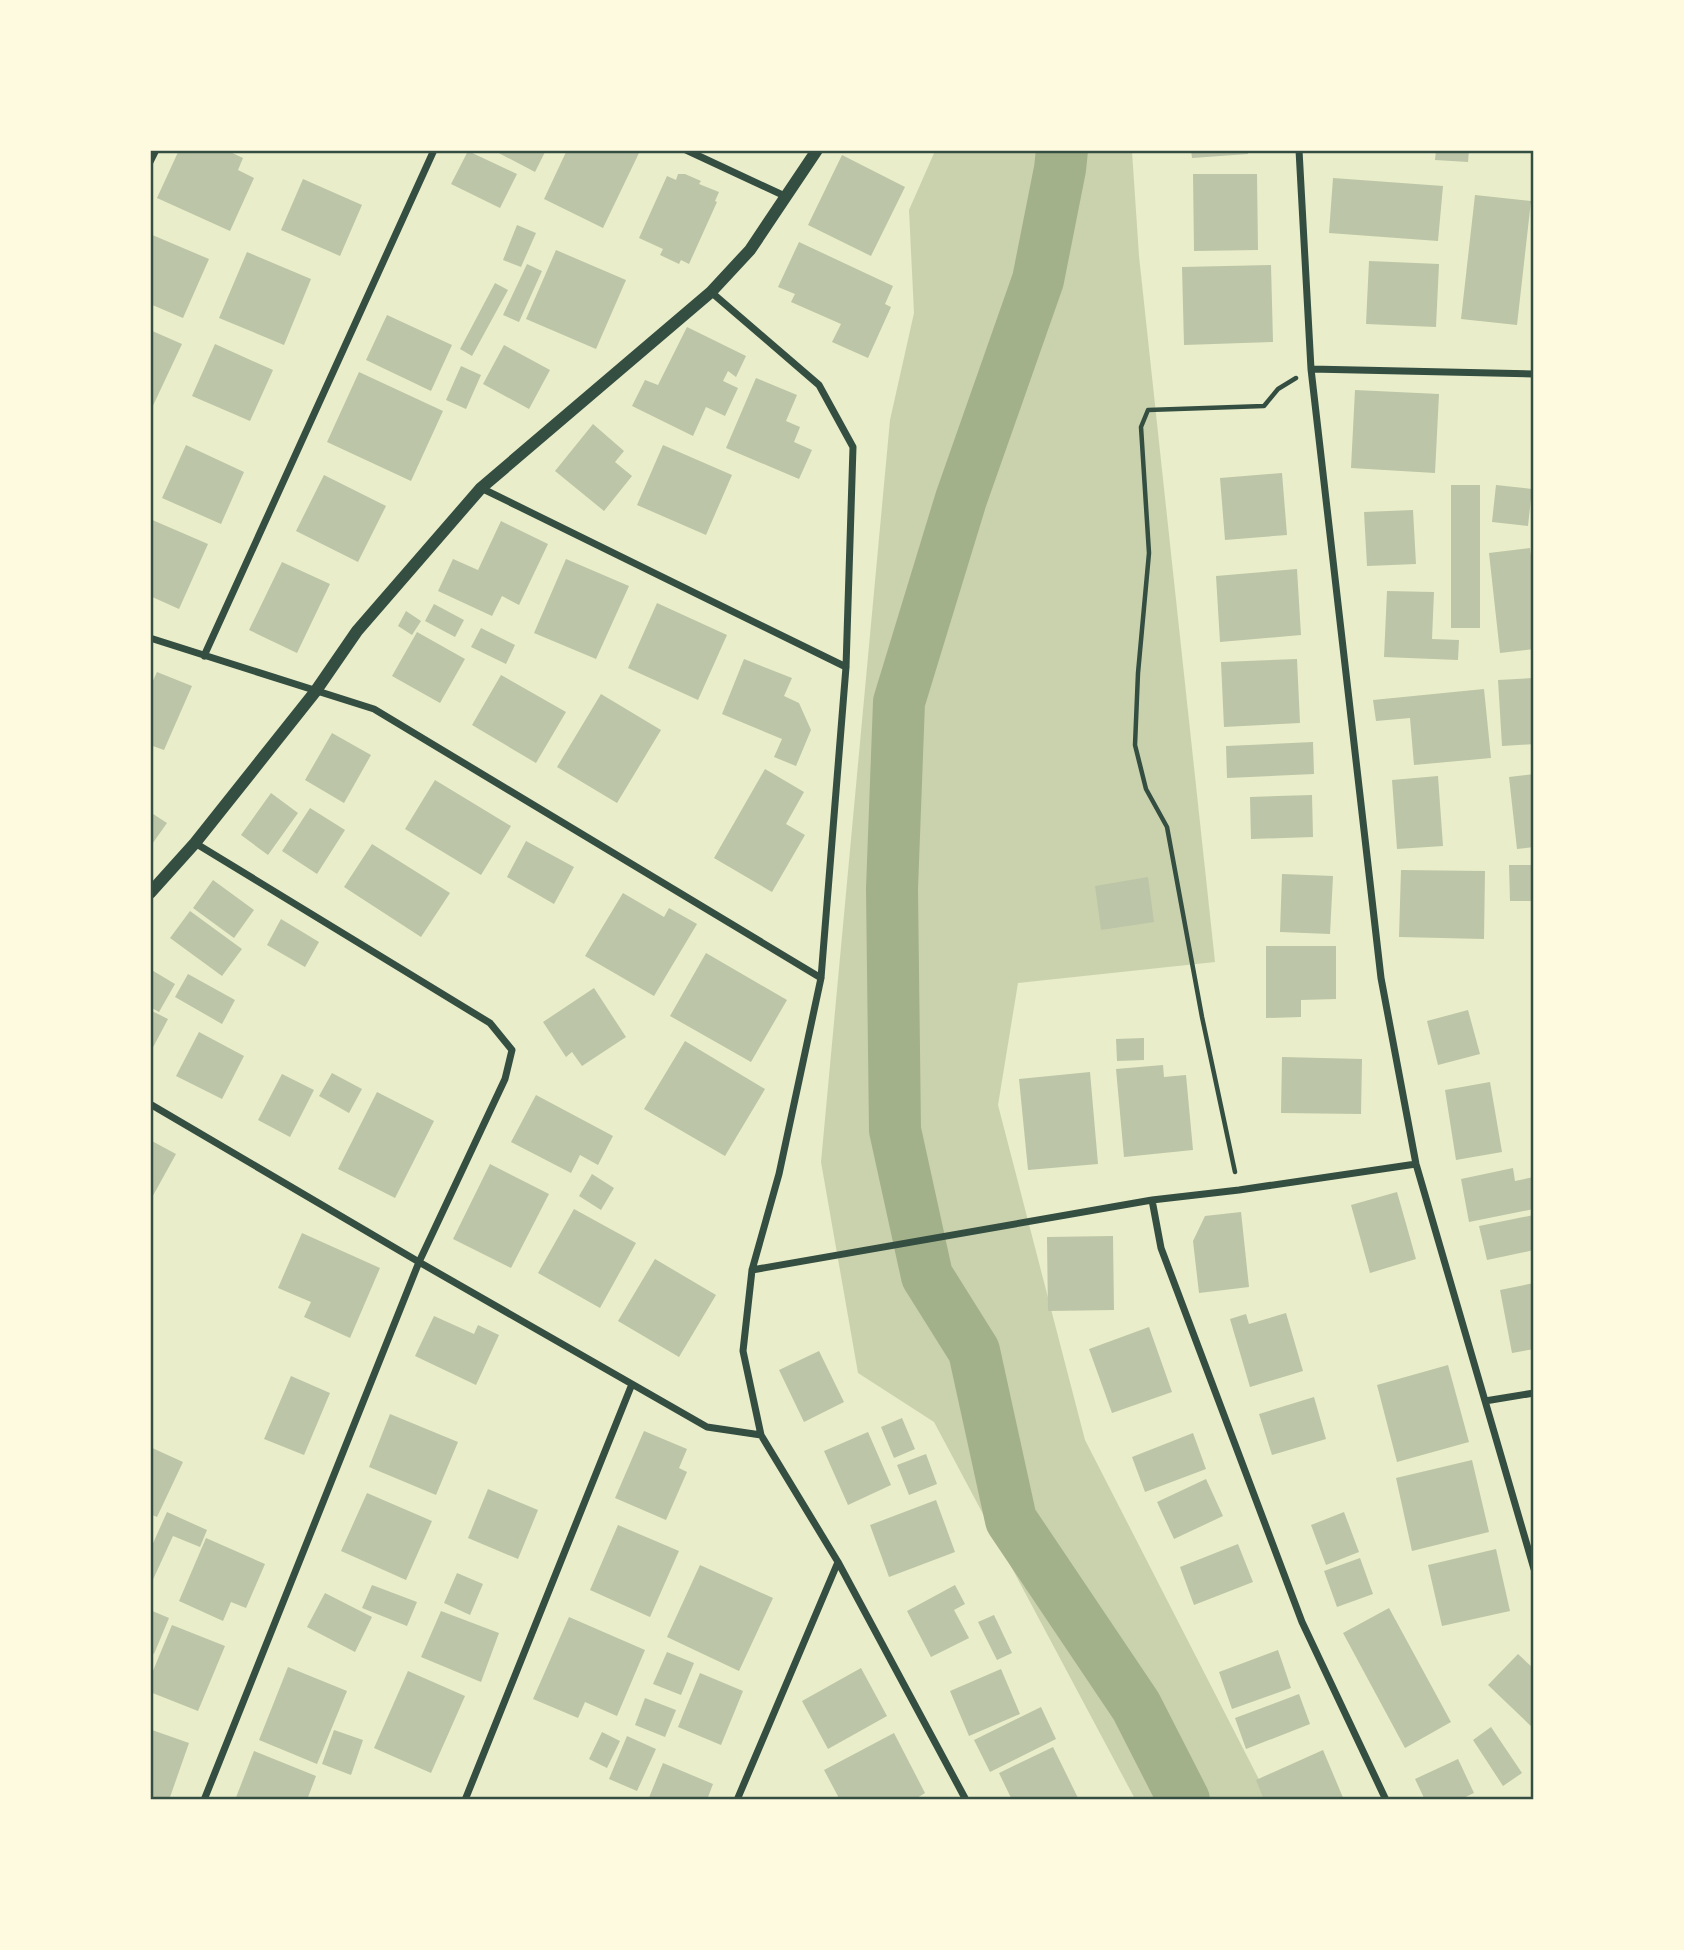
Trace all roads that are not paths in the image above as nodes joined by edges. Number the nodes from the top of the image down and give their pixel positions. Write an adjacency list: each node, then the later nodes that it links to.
1 (156, 150): 6 (street)
2 (434, 150): 13 (street)
3 (685, 150): 7 (street)
4 (817, 150): 7 (street)
5 (1298, 150): 9 (street)
6 (150, 162)
7 (787, 197): 8 (street)
8 (711, 292): 11 (street); 14 (street)
9 (1311, 369): 10 (street); 20 (street)
10 (1534, 374)
11 (481, 488): 14 (street); 15 (street)
12 (150, 638): 13 (street)
13 (204, 656): 15 (street)
14 (846, 667): 18 (street)
15 (315, 692): 16 (street); 18 (street)
16 (195, 843): 17 (street); 22 (street)
17 (150, 893)
18 (821, 978): 23 (street)
19 (150, 1104): 22 (street)
20 (1416, 1164): 21 (street); 26 (street)
21 (1153, 1200): 23 (street); 34 (street)
22 (419, 1262): 24 (street); 30 (street)
23 (752, 1270): 27 (street)
24 (632, 1384): 27 (street); 31 (street)
25 (1534, 1393): 26 (street)
26 (1485, 1401): 29 (street)
27 (761, 1435): 28 (street)
28 (838, 1562): 32 (street); 33 (street)
29 (1534, 1569)
30 (204, 1800)
31 (465, 1800)
32 (737, 1800)
33 (966, 1800)
34 (1386, 1800)

